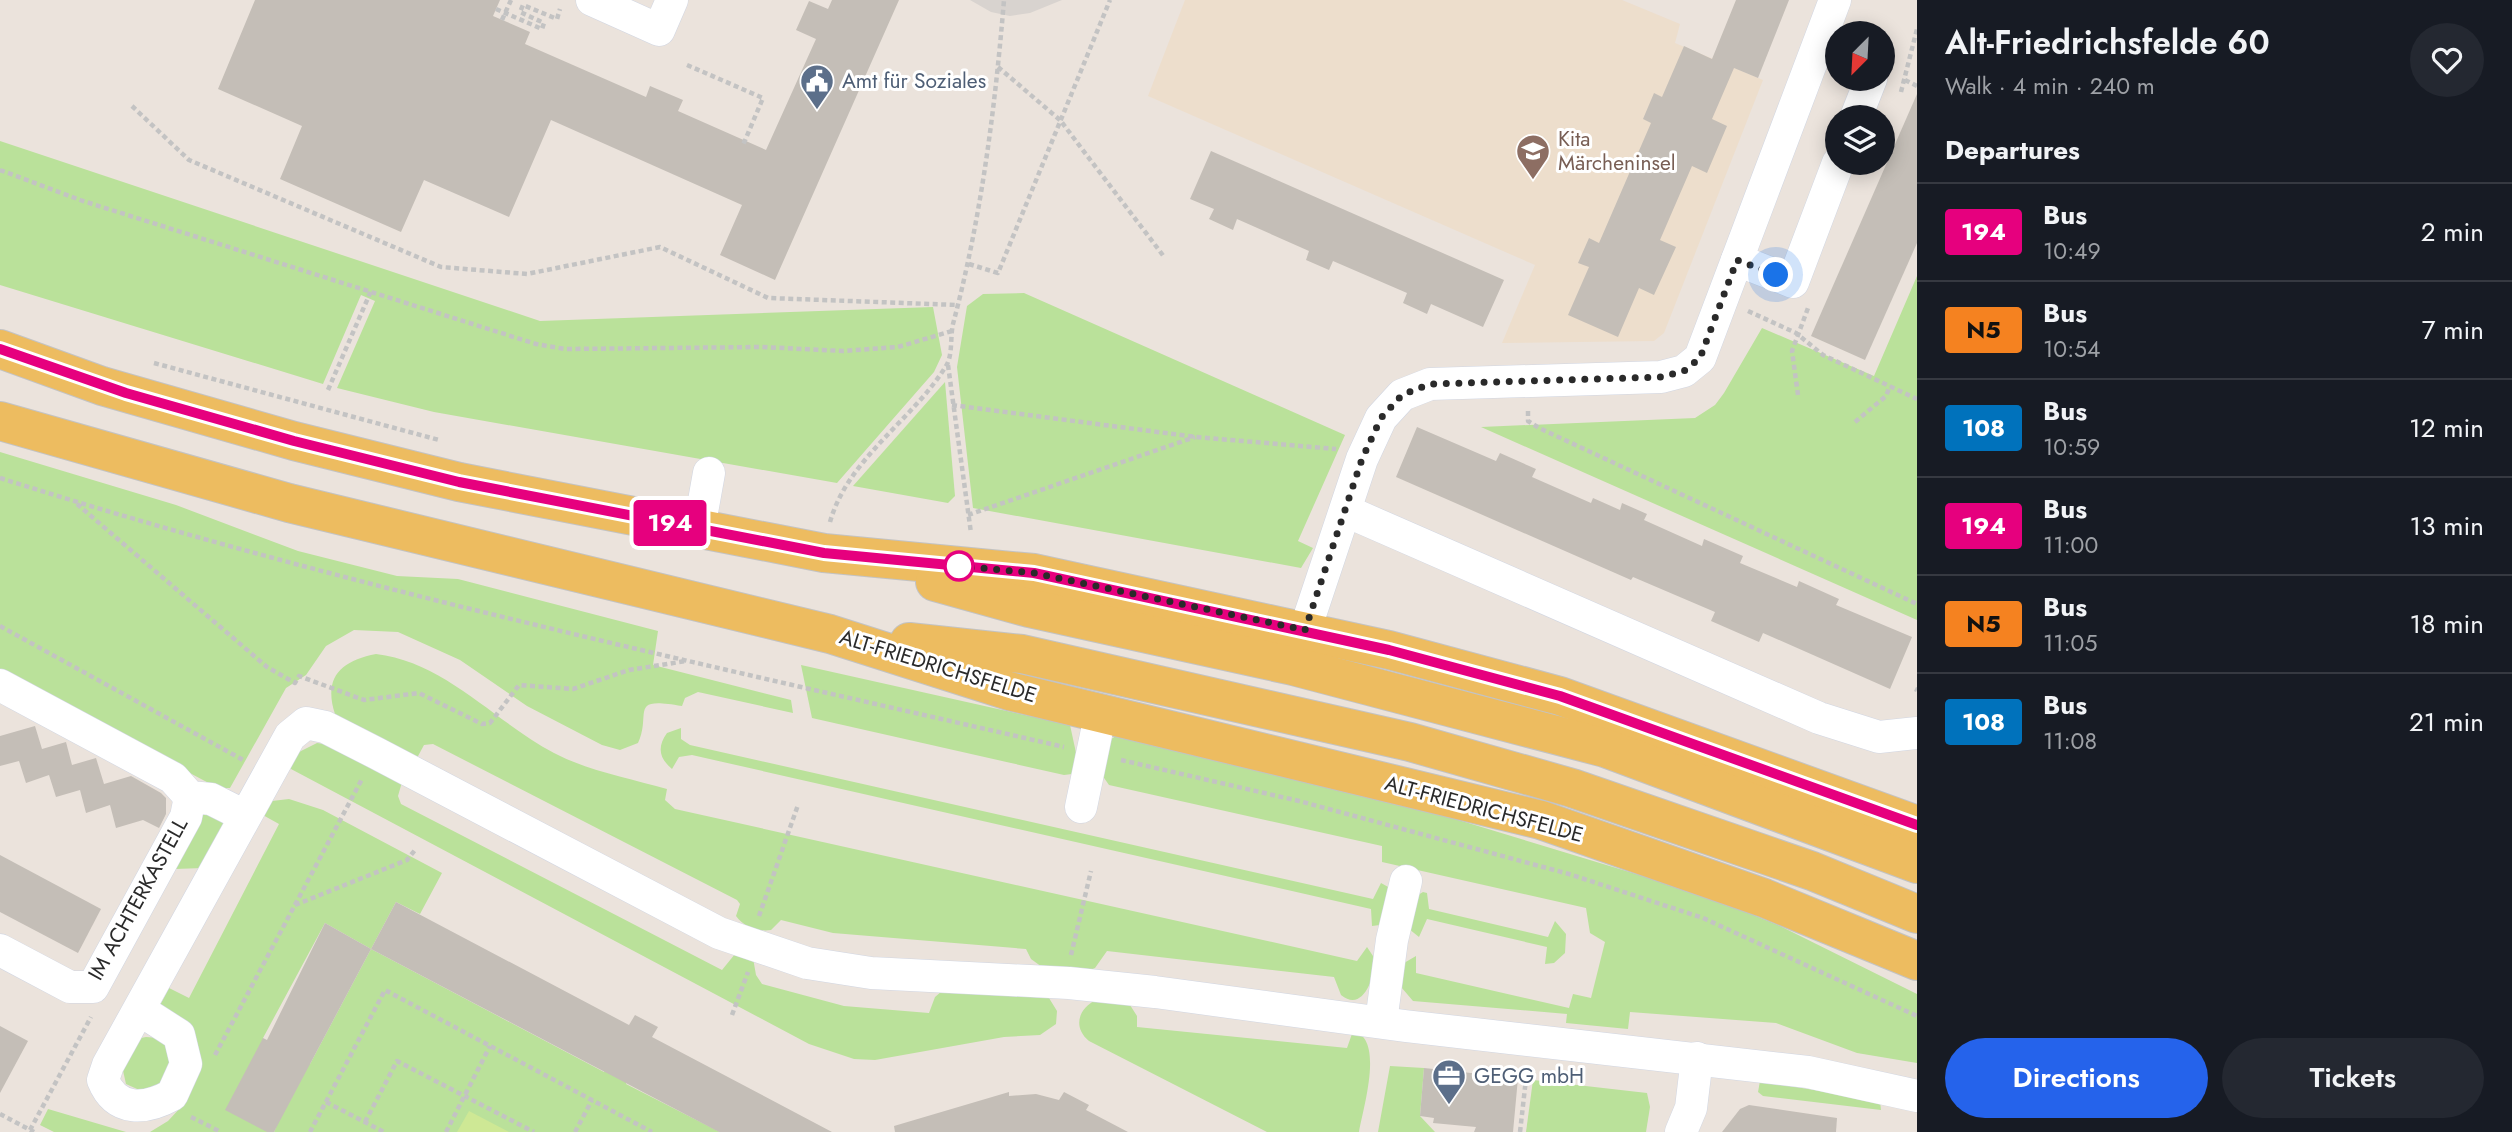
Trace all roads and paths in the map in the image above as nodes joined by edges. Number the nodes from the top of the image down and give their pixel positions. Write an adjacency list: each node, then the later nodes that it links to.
1 (511, 0): 9 (path)
2 (592, 0): 3 (street)
3 (672, 0)
4 (1004, 0): 15 (path)
5 (1110, 0): 18 (path)
6 (1835, 0): 11 (street)
7 (496, 9): 9 (path)
8 (560, 9): 9 (path)
9 (505, 13): 10 (path)
10 (502, 20)
11 (1832, 21)
12 (1917, 29): 16 (path)
13 (1825, 47): 23 (street)
14 (687, 65): 19 (path)
15 (998, 67): 18 (path); 24 (path)
16 (1917, 86)
17 (132, 106): 27 (path)
18 (1060, 120): 22 (path); 24 (path)
19 (743, 145)
20 (0, 170): 25 (path)
21 (1834, 175): 23 (street)
22 (1165, 258)
23 (1737, 260): 26 (street)
24 (969, 264): 27 (path)
25 (371, 291): 28 (path); 34 (path)
26 (1722, 299): 29 (path); 43 (street)
27 (958, 305): 28 (path)
28 (952, 331): 32 (path)
29 (1796, 333): 33 (path); 35 (path)
30 (0, 349): 49 (main road)
31 (153, 362): 41 (path)
32 (948, 364): 37 (path); 51 (path)
33 (1890, 386): 36 (path); 39 (path)
34 (328, 390)
35 (1798, 395)
36 (1917, 399)
37 (952, 405): 42 (path); 48 (path)
38 (0, 421): 55 (main road)
39 (1855, 422)
40 (1539, 428): 52 (path)
41 (425, 434)
42 (1196, 436): 43 (path); 48 (path)
43 (1362, 459): 47 (street)
44 (709, 473): 49 (street)
45 (0, 478): 46 (path)
46 (73, 502): 56 (path); 56 (path)
47 (1346, 511): 54 (street); 59 (street)
48 (968, 515): 50 (path)
49 (699, 529): 51 (main road)
50 (971, 537)
51 (834, 542): 54 (main road); 69 (main road)
52 (1917, 604)
53 (0, 626): 62 (path)
54 (1305, 630): 67 (main road)
55 (830, 634): 58 (main road, ALT-FRIEDRICHSFELDE); 74 (main road, ALT-FRIEDRICHSFELDE)
56 (690, 660): 61 (path)
57 (0, 685): 63 (street)
58 (1101, 711): 61 (street); 78 (main road, ALT-FRIEDRICHSFELDE)
59 (1917, 733)
60 (376, 753): 62 (street); 72 (path); 75 (street)
61 (1092, 753): 65 (street); 82 (path)
62 (270, 774): 66 (street)
63 (190, 797): 66 (street); 79 (street, IM ACHTERKASTELL)
64 (798, 805): 73 (path)
65 (1081, 807)
66 (246, 816): 80 (street)
67 (1917, 825)
68 (415, 850): 72 (path)
69 (1917, 864)
70 (1091, 871): 77 (path)
71 (1406, 881): 83 (street)
72 (294, 906): 87 (path)
73 (762, 907)
74 (1917, 914)
75 (750, 945): 81 (path); 83 (street)
76 (0, 950): 79 (street, IM ACHTERKASTELL)
77 (1071, 950)
78 (1917, 961)
79 (93, 987): 95 (path)
80 (140, 1010)
81 (732, 1015)
82 (1917, 1016)
83 (1381, 1022): 84 (street)
84 (1531, 1041): 86 (street); 103 (path)
85 (490, 1046): 88 (path); 90 (path); 91 (path)
86 (1697, 1058): 89 (street); 104 (street)
87 (210, 1064)
88 (464, 1096): 94 (path); 99 (path); 100 (path)
89 (1917, 1096)
90 (592, 1100): 101 (path); 102 (path)
91 (326, 1102): 94 (path); 97 (path)
92 (184, 1113): 96 (path)
93 (0, 1114): 95 (path)
94 (365, 1122): 98 (path)
95 (32, 1131)
96 (221, 1132)
97 (310, 1132)
98 (384, 1132)
99 (446, 1132)
100 (534, 1132)
101 (575, 1132)
102 (652, 1132)
103 (1520, 1132)
104 (1681, 1132)

